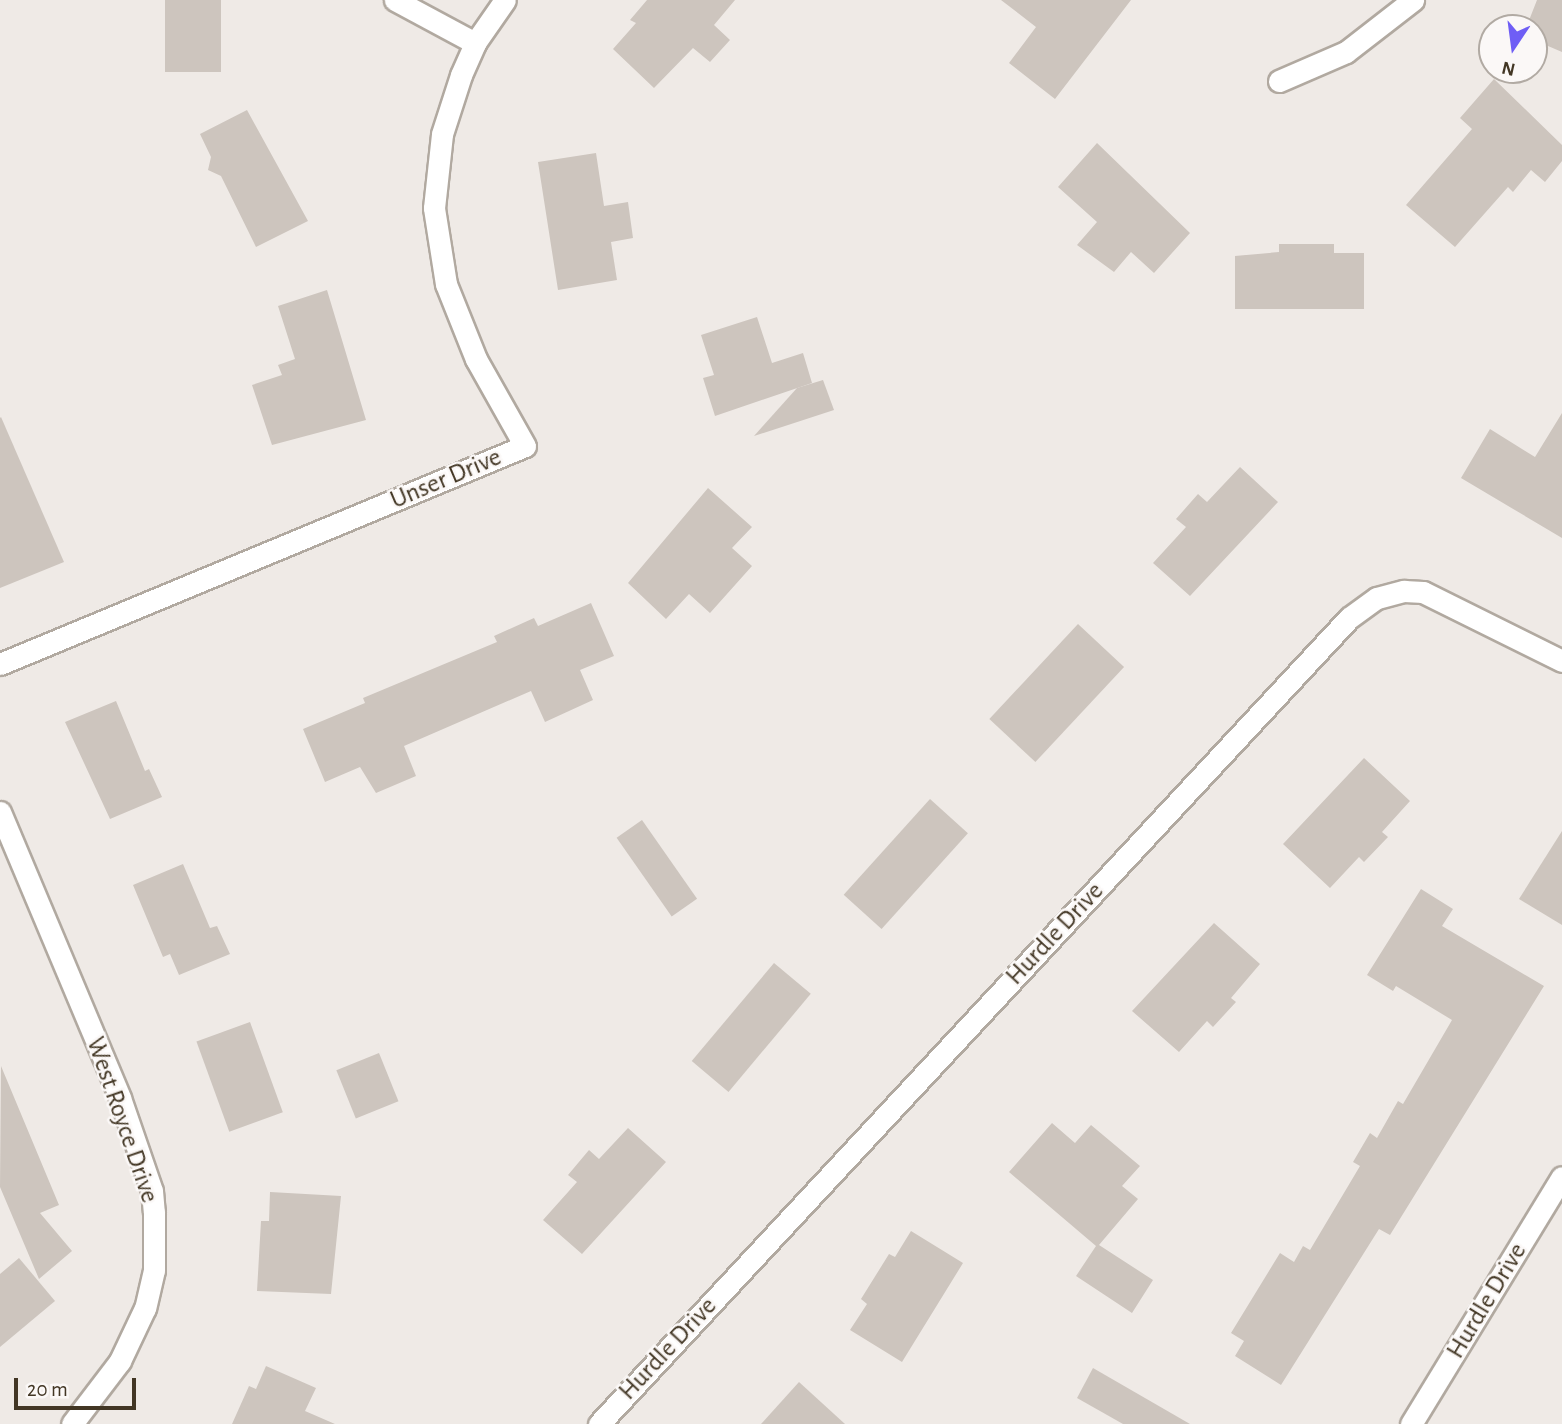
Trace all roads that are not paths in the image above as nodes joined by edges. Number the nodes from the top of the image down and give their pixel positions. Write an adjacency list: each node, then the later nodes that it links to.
1 (395, 0): 4 (street)
2 (505, 0): 4 (street, Unser Drive)
3 (1413, 0): 5 (street)
4 (475, 43): 7 (street, Unser Drive)
5 (1279, 81)
6 (1562, 662): 11 (street, Hurdle Drive)
7 (0, 664)
8 (0, 812): 10 (street, West Royce Drive)
9 (1562, 1177): 12 (street, Hurdle Drive)
10 (72, 1424)
11 (598, 1424)
12 (1411, 1424)

